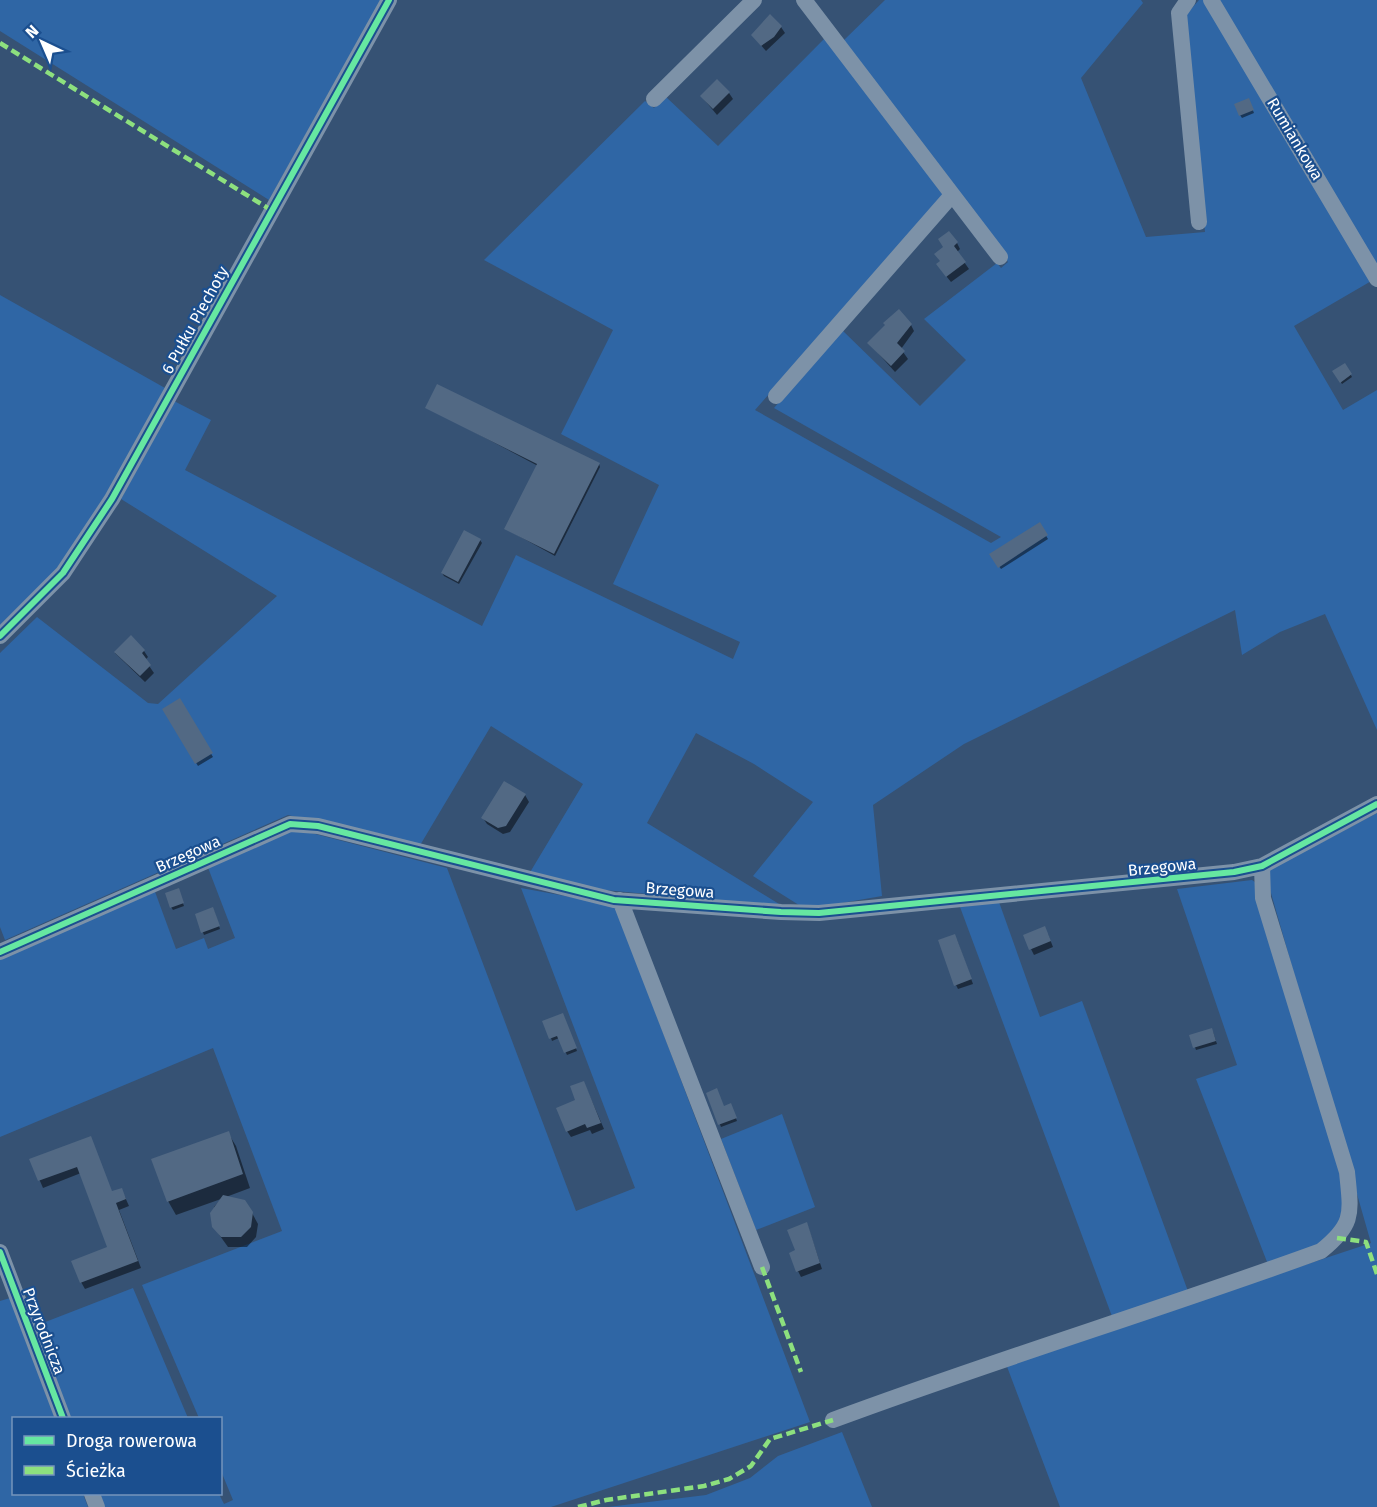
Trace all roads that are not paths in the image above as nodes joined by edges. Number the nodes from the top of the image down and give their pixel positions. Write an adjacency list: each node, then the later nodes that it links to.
1 (389, 0): 12 (street, 6 Pułku Piechoty)
2 (754, 0): 6 (street)
3 (804, 0): 7 (street)
4 (1188, 0): 8 (street)
5 (1211, 0): 10 (street, Rumiankowa)
6 (654, 99)
7 (952, 195): 9 (street); 11 (street)
8 (1199, 222)
9 (1000, 257)
10 (1377, 279)
11 (776, 396)
12 (0, 636)
13 (1377, 804): 14 (street, Brzegowa)
14 (1262, 866): 15 (street, Brzegowa); 20 (street)
15 (620, 900): 16 (street, Brzegowa); 18 (street)
16 (0, 952)
17 (0, 1252): 19 (street, Przyrodnicza)
18 (762, 1267)
19 (62, 1417)
20 (833, 1420)

